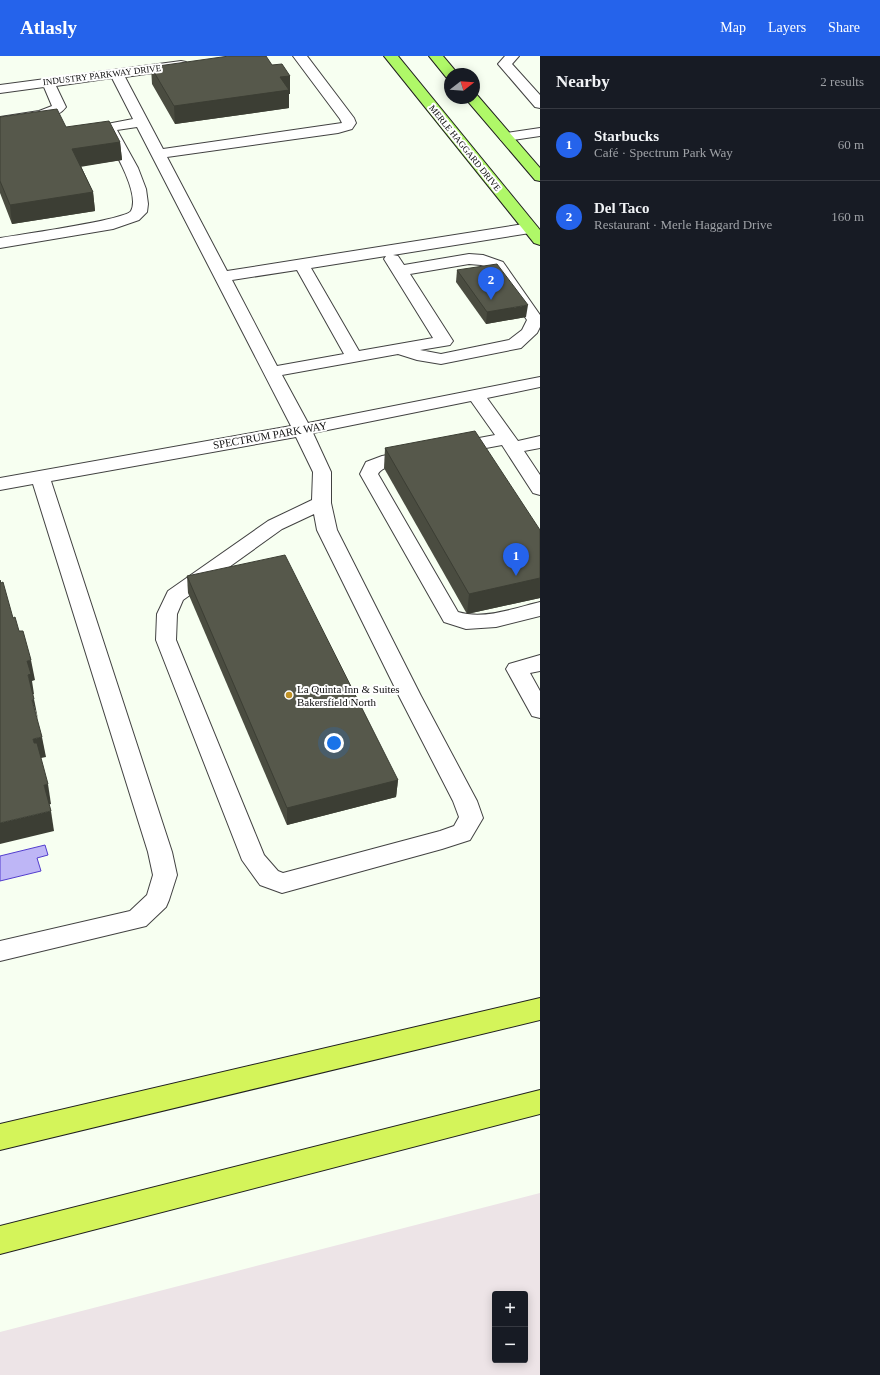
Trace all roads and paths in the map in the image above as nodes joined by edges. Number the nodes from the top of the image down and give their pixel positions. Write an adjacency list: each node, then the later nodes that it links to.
1 (300, 56): 16 (street)
2 (391, 56): 18 (main road, MERLE HAGGARD DRIVE)
3 (436, 56): 6 (main road)
4 (512, 56): 11 (street)
5 (190, 64): 7 (street, INDUSTRY PARKWAY DRIVE)
6 (446, 68)
7 (117, 69): 8 (street, INDUSTRY PARKWAY DRIVE); 13 (street)
8 (48, 82): 9 (street, INDUSTRY PARKWAY DRIVE); 12 (street)
9 (0, 88)
10 (477, 104): 15 (main road)
11 (540, 104)
12 (0, 121)
13 (141, 122): 16 (street); 19 (street)
14 (540, 132): 15 (street)
15 (506, 137): 17 (main road)
16 (158, 154): 23 (street)
17 (540, 177)
18 (535, 234): 20 (street)
19 (0, 243)
20 (387, 252): 21 (street); 22 (street)
21 (302, 265): 23 (street); 25 (street)
22 (399, 271): 24 (street); 24 (street)
23 (222, 277): 26 (street)
24 (399, 349): 25 (street)
25 (354, 357): 26 (street)
26 (272, 372): 29 (street)
27 (540, 382): 28 (street, SPECTRUM PARK WAY)
28 (476, 395): 29 (street, SPECTRUM PARK WAY); 31 (street)
29 (302, 430): 32 (street, SPECTRUM PARK WAY); 35 (street)
30 (540, 442): 31 (street)
31 (509, 443): 34 (street); 36 (street)
32 (40, 477): 33 (street, SPECTRUM PARK WAY); 39 (street)
33 (0, 484)
34 (540, 489)
35 (321, 503): 35 (street)
36 (540, 609)
37 (540, 664): 38 (street)
38 (540, 710)
39 (0, 950)
40 (540, 1009): 42 (highway)
41 (540, 1102): 43 (highway)
42 (0, 1137)
43 (0, 1240)

